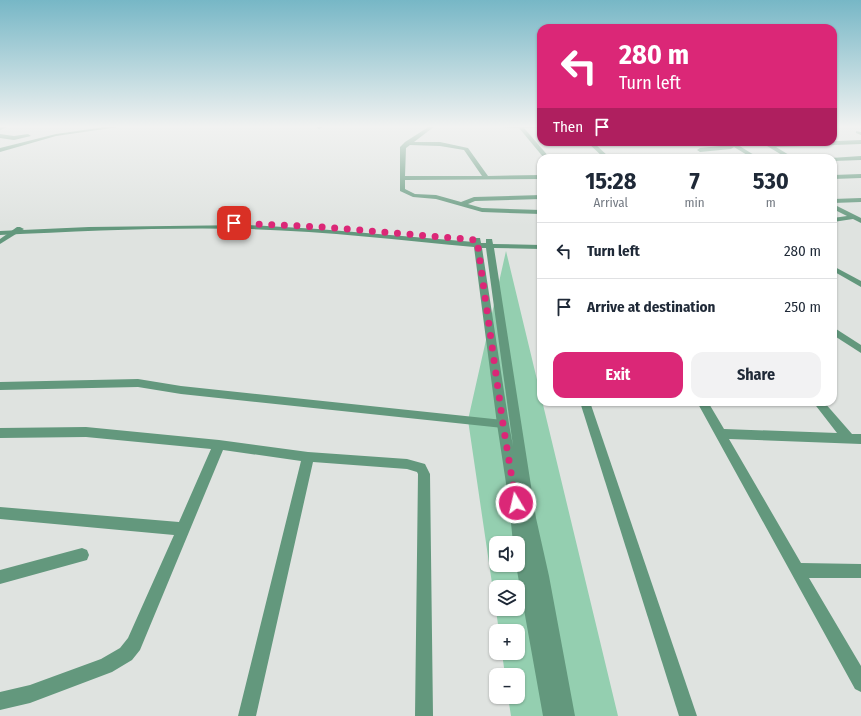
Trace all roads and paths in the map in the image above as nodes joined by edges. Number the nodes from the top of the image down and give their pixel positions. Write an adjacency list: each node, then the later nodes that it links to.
1 (403, 159): 7 (street)
2 (473, 159): 4 (street)
3 (861, 176): 6 (street)
4 (486, 177): 5 (street); 7 (street)
5 (537, 177)
6 (837, 177)
7 (402, 178): 12 (street)
8 (537, 197): 12 (street)
9 (861, 200): 10 (street)
10 (837, 201)
11 (837, 203): 15 (street)
12 (462, 204): 14 (street)
13 (837, 208): 15 (street)
14 (537, 212)
15 (859, 217): 16 (street); 17 (street)
16 (837, 220)
17 (861, 221)
18 (20, 228): 19 (street); 21 (street); 24 (street)
19 (0, 230)
20 (0, 233): 21 (street)
21 (13, 233): 23 (street); 24 (street)
22 (537, 241): 25 (street)
23 (0, 242)
24 (478, 243): 25 (street); 35 (street)
25 (489, 244): 26 (street); 53 (street)
26 (537, 247)
27 (837, 270): 28 (street)
28 (861, 284)
29 (837, 333): 30 (street)
30 (861, 350)
31 (0, 386): 35 (street)
32 (586, 406): 54 (street)
33 (704, 406): 36 (street)
34 (821, 406): 38 (street)
35 (503, 424): 52 (street)
36 (720, 434): 38 (street); 45 (street)
37 (2, 435): 40 (street)
38 (849, 439): 39 (street)
39 (861, 440)
40 (219, 446): 41 (street); 43 (street)
41 (308, 457): 50 (street); 51 (street)
42 (0, 513): 43 (street)
43 (183, 529): 49 (street)
44 (82, 555): 47 (street)
45 (796, 570): 46 (street); 48 (street)
46 (861, 571)
47 (0, 577)
48 (861, 683)
49 (0, 701)
50 (248, 716)
51 (424, 716)
52 (552, 716)
53 (566, 716)
54 (688, 716)

